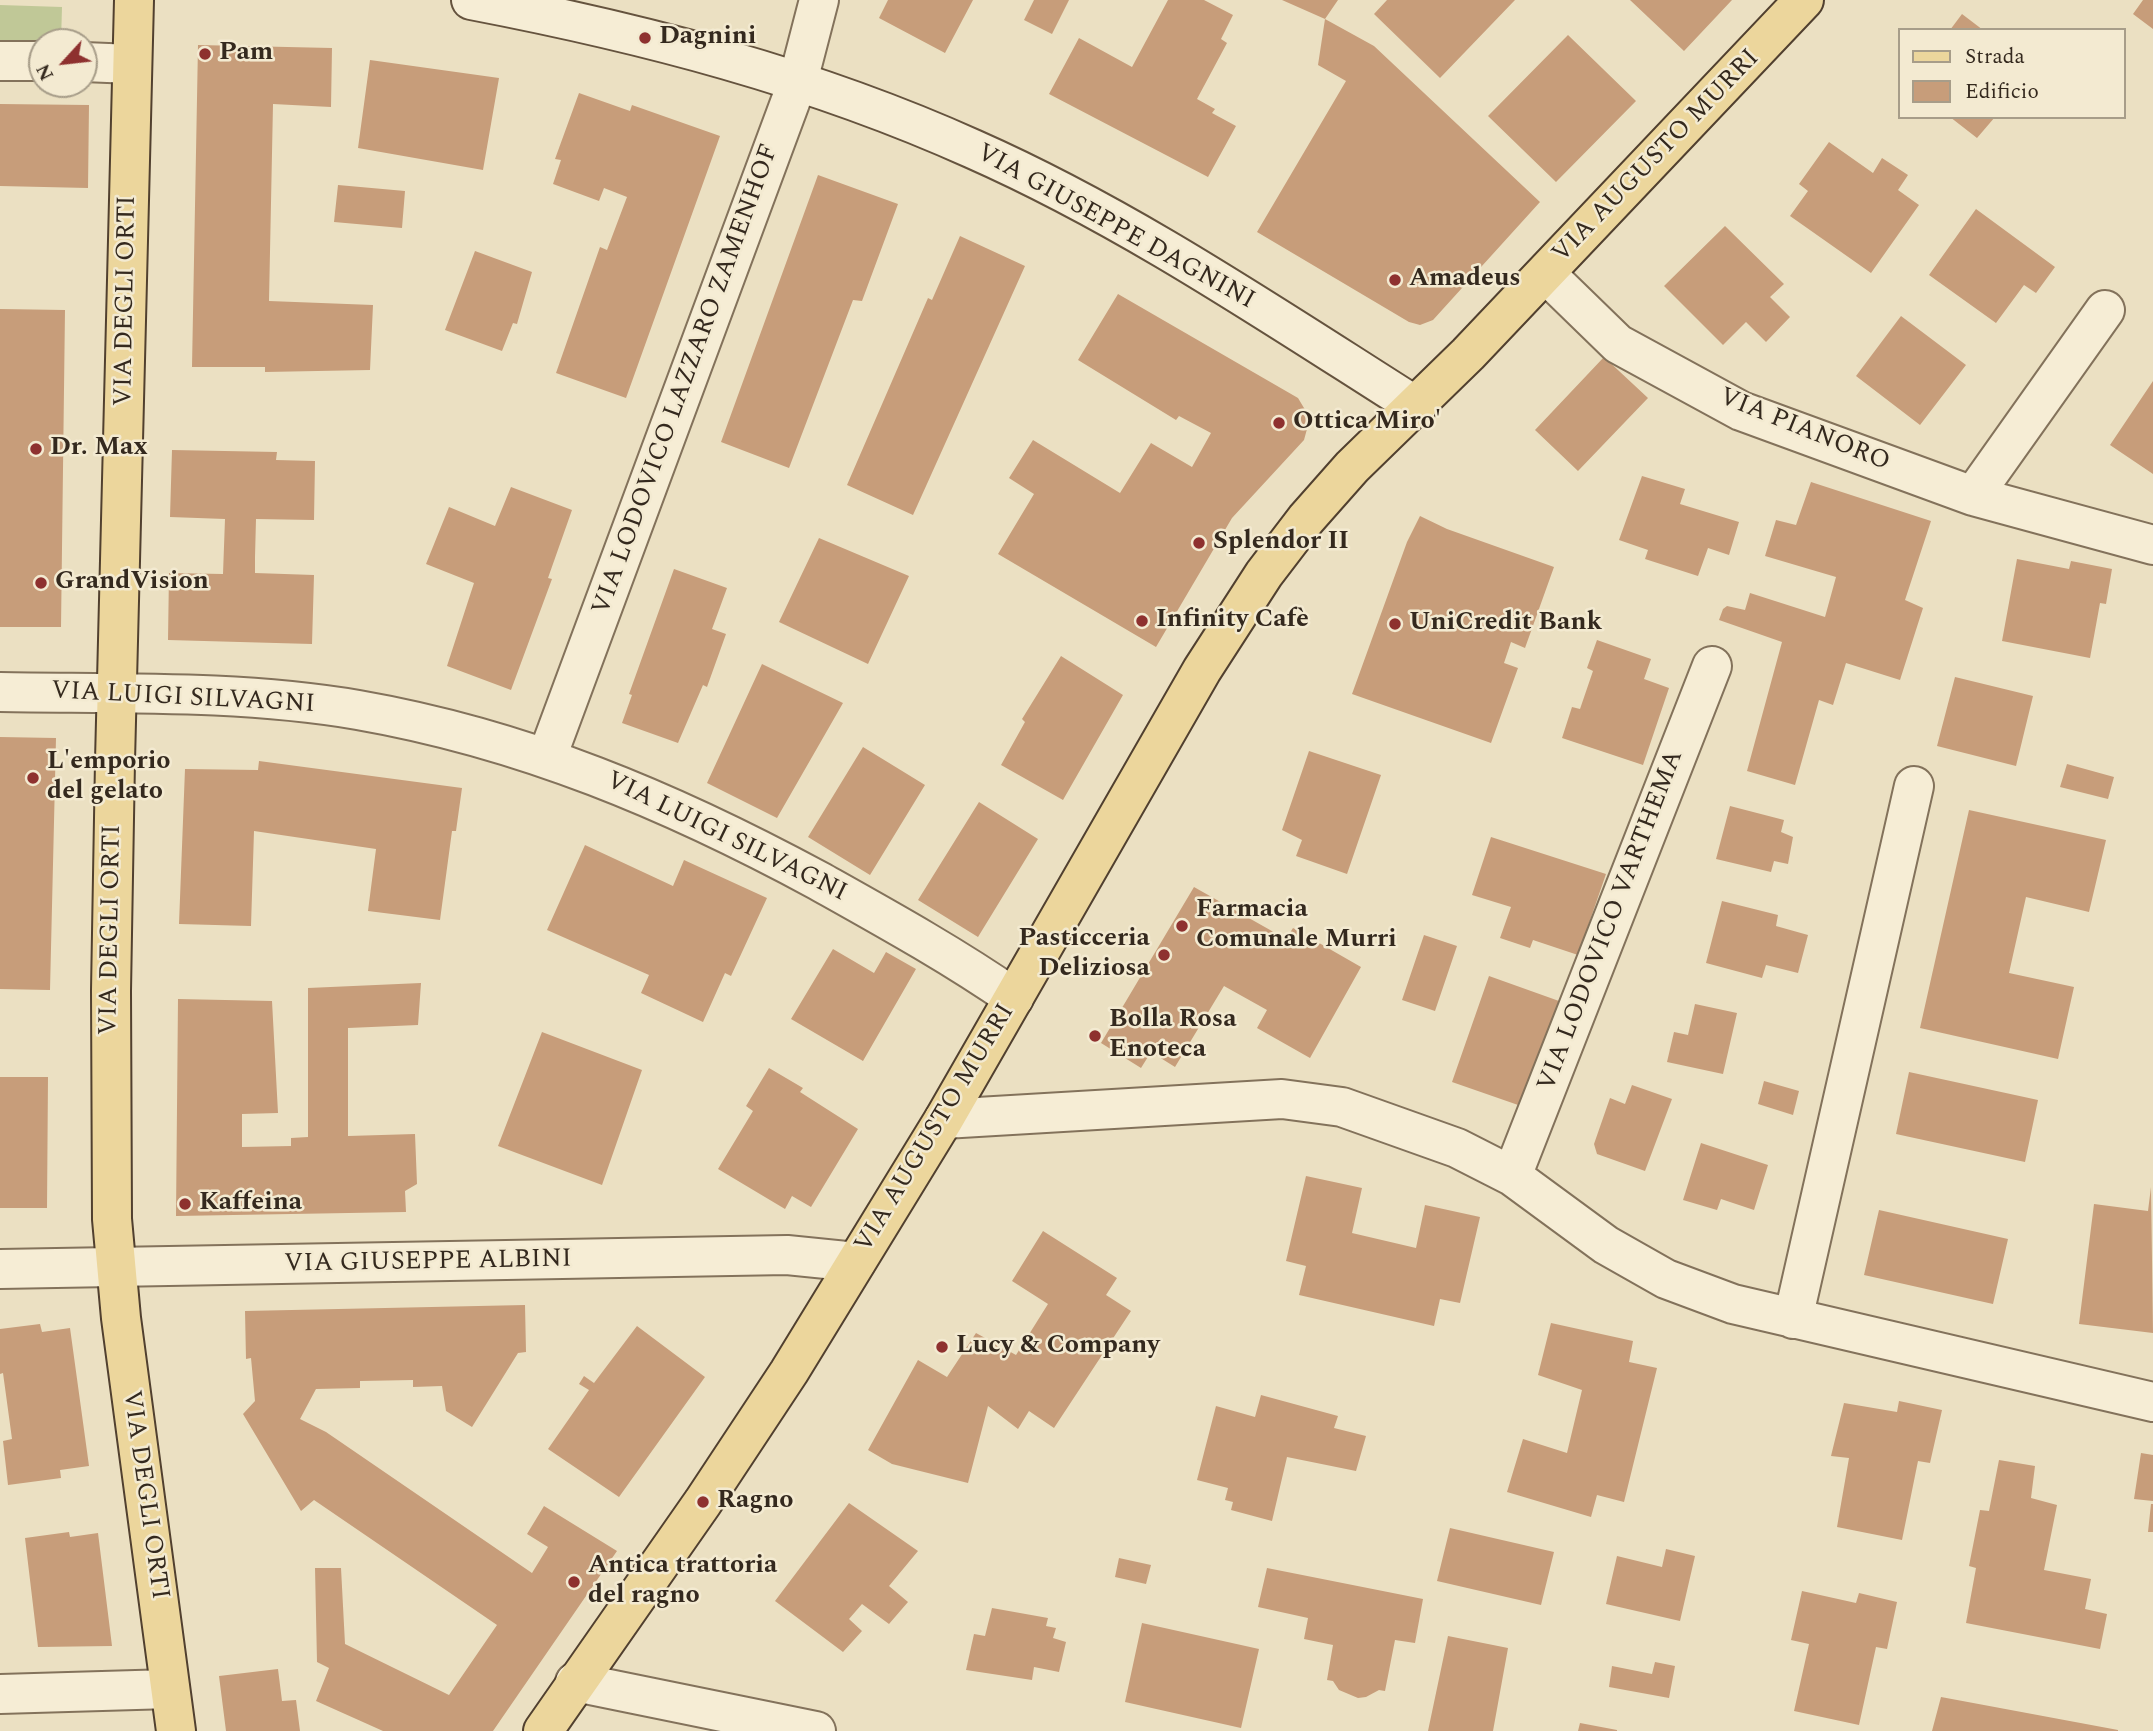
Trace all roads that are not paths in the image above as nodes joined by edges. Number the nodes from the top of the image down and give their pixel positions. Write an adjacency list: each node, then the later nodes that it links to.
1 (134, 0): 8 (main road, VIA DEGLI ORTI)
2 (471, 0): 9 (street, VIA GIUSEPPE DAGNINI)
3 (819, 0): 9 (street, VIA LODOVICO LAZZARO ZAMENHOF)
4 (1804, 0): 10 (main road, VIA AUGUSTO MURRI)
5 (0, 61): 6 (street)
6 (28, 61)
7 (98, 63): 8 (street)
8 (132, 64): 17 (main road, VIA DEGLI ORTI)
9 (798, 81): 12 (street, VIA GIUSEPPE DAGNINI); 18 (street, VIA LODOVICO LAZZARO ZAMENHOF)
10 (1546, 274): 12 (main road, VIA AUGUSTO MURRI); 13 (street, VIA PIANORO)
11 (2105, 310): 13 (street)
12 (1417, 407): 20 (main road, VIA AUGUSTO MURRI)
13 (1973, 496): 14 (street, VIA PIANORO)
14 (2153, 545)
15 (1712, 666): 22 (street, VIA LODOVICO VARTHEMA)
16 (0, 692): 17 (street, VIA LUIGI SILVAGNI)
17 (116, 692): 18 (street, VIA LUIGI SILVAGNI); 25 (main road, VIA DEGLI ORTI)
18 (547, 757): 20 (street, VIA LUIGI SILVAGNI)
19 (1914, 786): 26 (street)
20 (1014, 998): 21 (main road, VIA AUGUSTO MURRI)
21 (944, 1119): 22 (street); 23 (main road, VIA AUGUSTO MURRI)
22 (1512, 1176): 26 (street)
23 (856, 1262): 25 (street, VIA GIUSEPPE ALBINI); 28 (main road, VIA AUGUSTO MURRI)
24 (0, 1269): 25 (street, VIA GIUSEPPE ALBINI)
25 (116, 1269): 29 (main road, VIA DEGLI ORTI)
26 (1793, 1319): 27 (street)
27 (2153, 1402)
28 (575, 1682): 32 (main road, VIA AUGUSTO MURRI); 33 (street)
29 (170, 1689): 30 (street); 31 (main road, VIA DEGLI ORTI)
30 (0, 1694)
31 (176, 1731)
32 (543, 1731)
33 (816, 1731)

